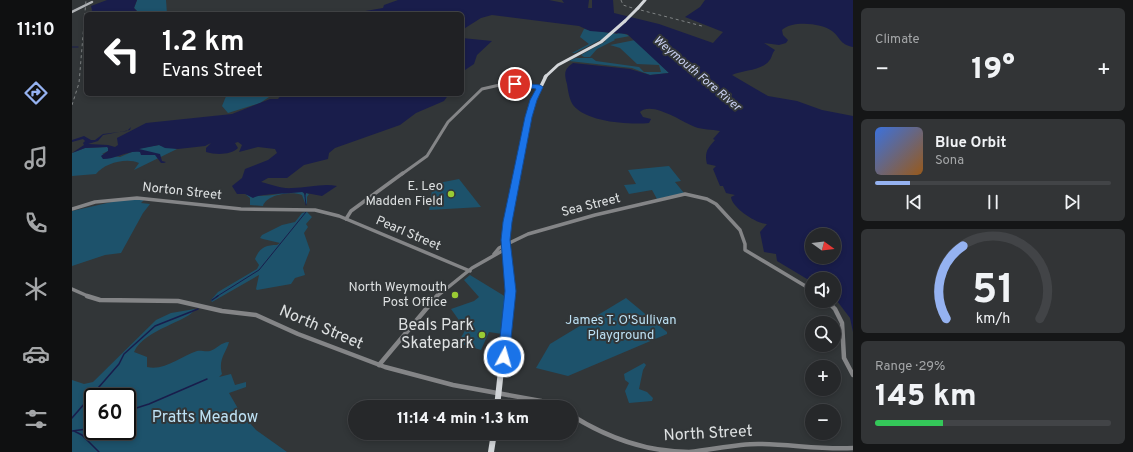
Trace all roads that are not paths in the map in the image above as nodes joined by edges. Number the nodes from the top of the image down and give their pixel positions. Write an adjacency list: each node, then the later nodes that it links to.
1 (645, 0): 6 (main road, bridge)
2 (93, 1): 4 (main road)
3 (72, 9): 4 (street)
4 (78, 9): 5 (main road)
5 (72, 12)
6 (540, 87): 9 (street); 12 (main road)
7 (72, 209): 8 (street, Norton Street)
8 (266, 210): 10 (street, Pearl Street)
9 (352, 211): 10 (street); 11 (street)
10 (339, 216): 11 (street, Pearl Street)
11 (346, 219): 15 (street, Pearl Street)
12 (506, 246): 13 (street, Sea Street); 14 (main road); 16 (street, Sea Street)
13 (496, 254): 14 (street); 15 (street, Sea Street)
14 (508, 256): 21 (main road)
15 (470, 271): 19 (street, Sea Street)
16 (805, 286)
17 (72, 289): 19 (street, North Street)
18 (834, 308): 20 (street)
19 (379, 365): 21 (street, North Street)
20 (853, 375)
21 (499, 394): 22 (main road); 23 (street, North Street)
22 (498, 400)
23 (535, 400)
24 (578, 419): 26 (street, North Street)
25 (493, 440): 27 (main road)
26 (853, 448)
27 (491, 452)

